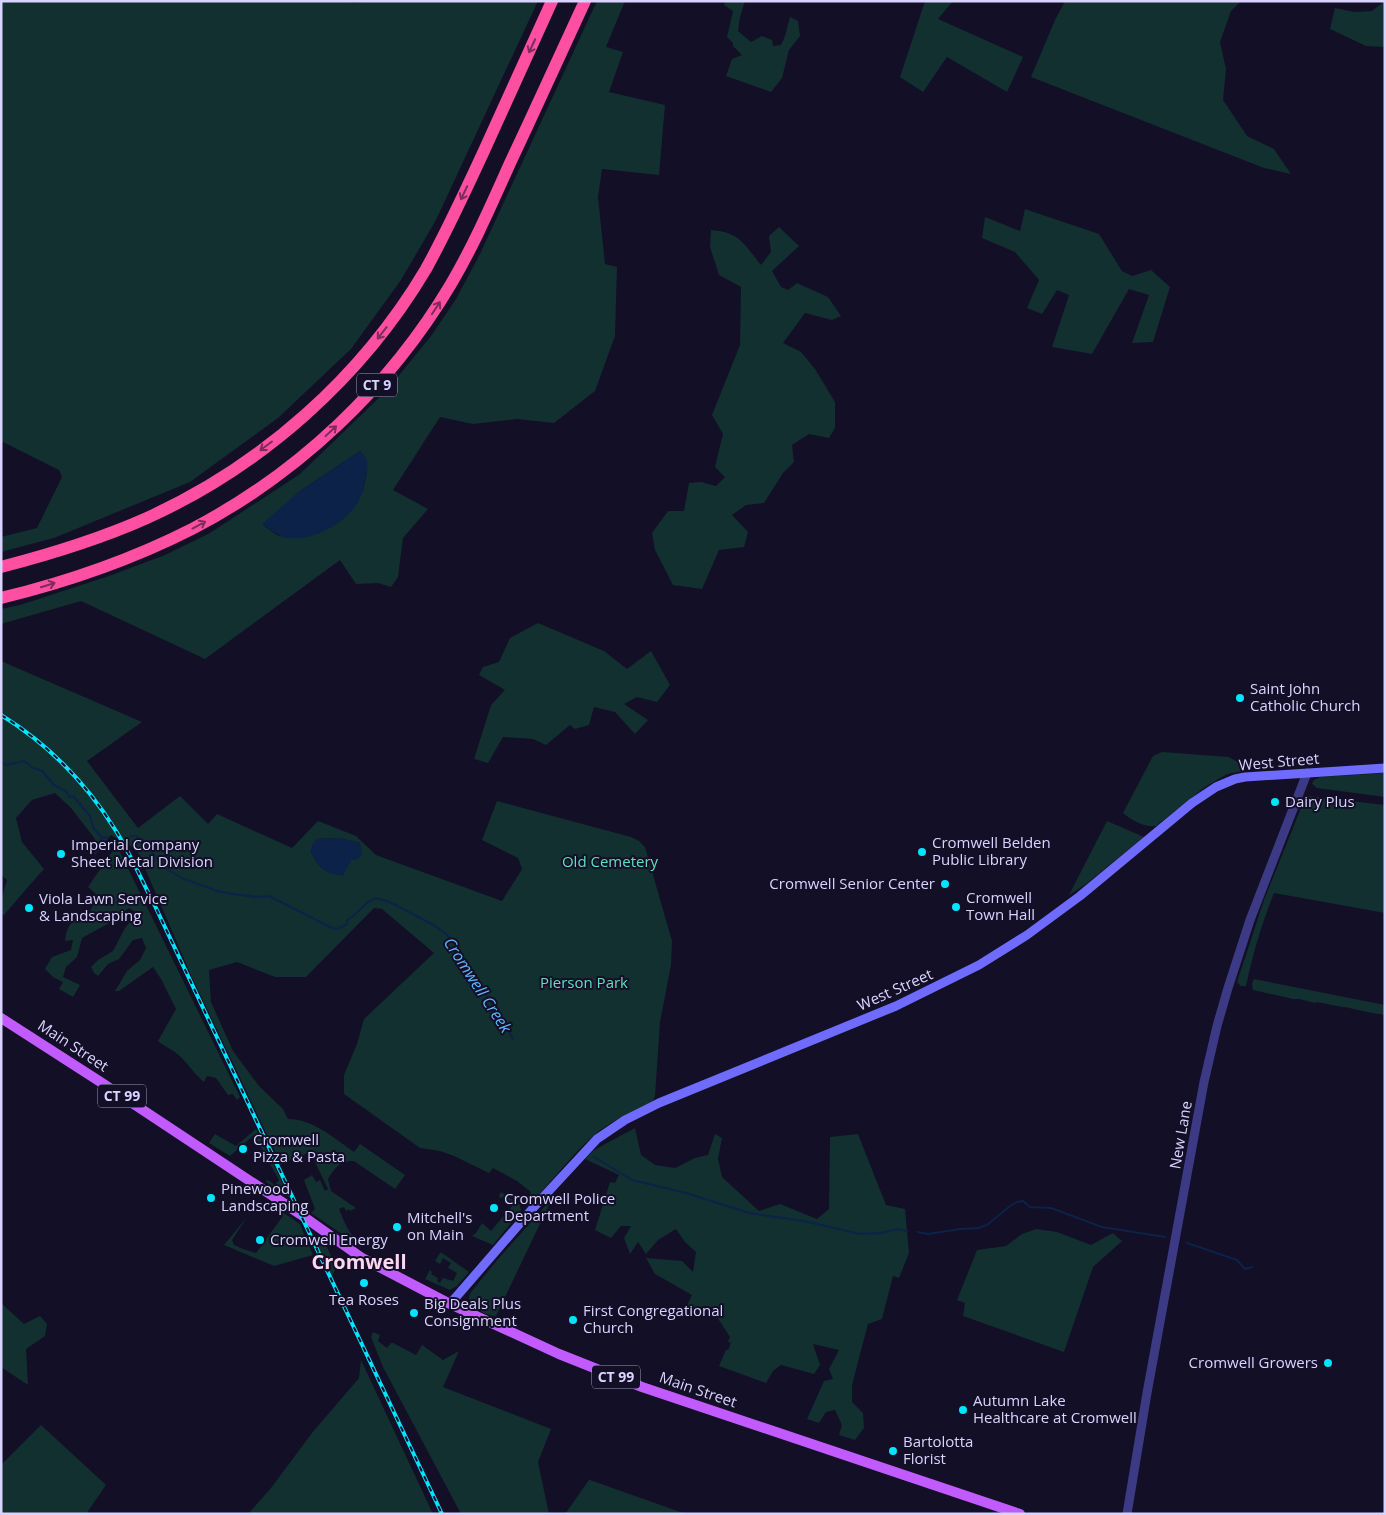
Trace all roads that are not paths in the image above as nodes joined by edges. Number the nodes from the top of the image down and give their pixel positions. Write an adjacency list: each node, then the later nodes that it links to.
1 (552, 1): 3 (highway, CT 9, one-way to 3)
2 (585, 1): 4 (highway, CT 9, one-way to 2)
3 (1, 567)
4 (1, 598)
5 (1385, 768): 6 (main road, West Street)
6 (1307, 773): 8 (main road, West Street); 10 (street, New Lane)
7 (1, 1018): 8 (main road, Main Street / CT 99)
8 (450, 1304): 9 (main road, Main Street / CT 99)
9 (1020, 1514)
10 (1127, 1514)

